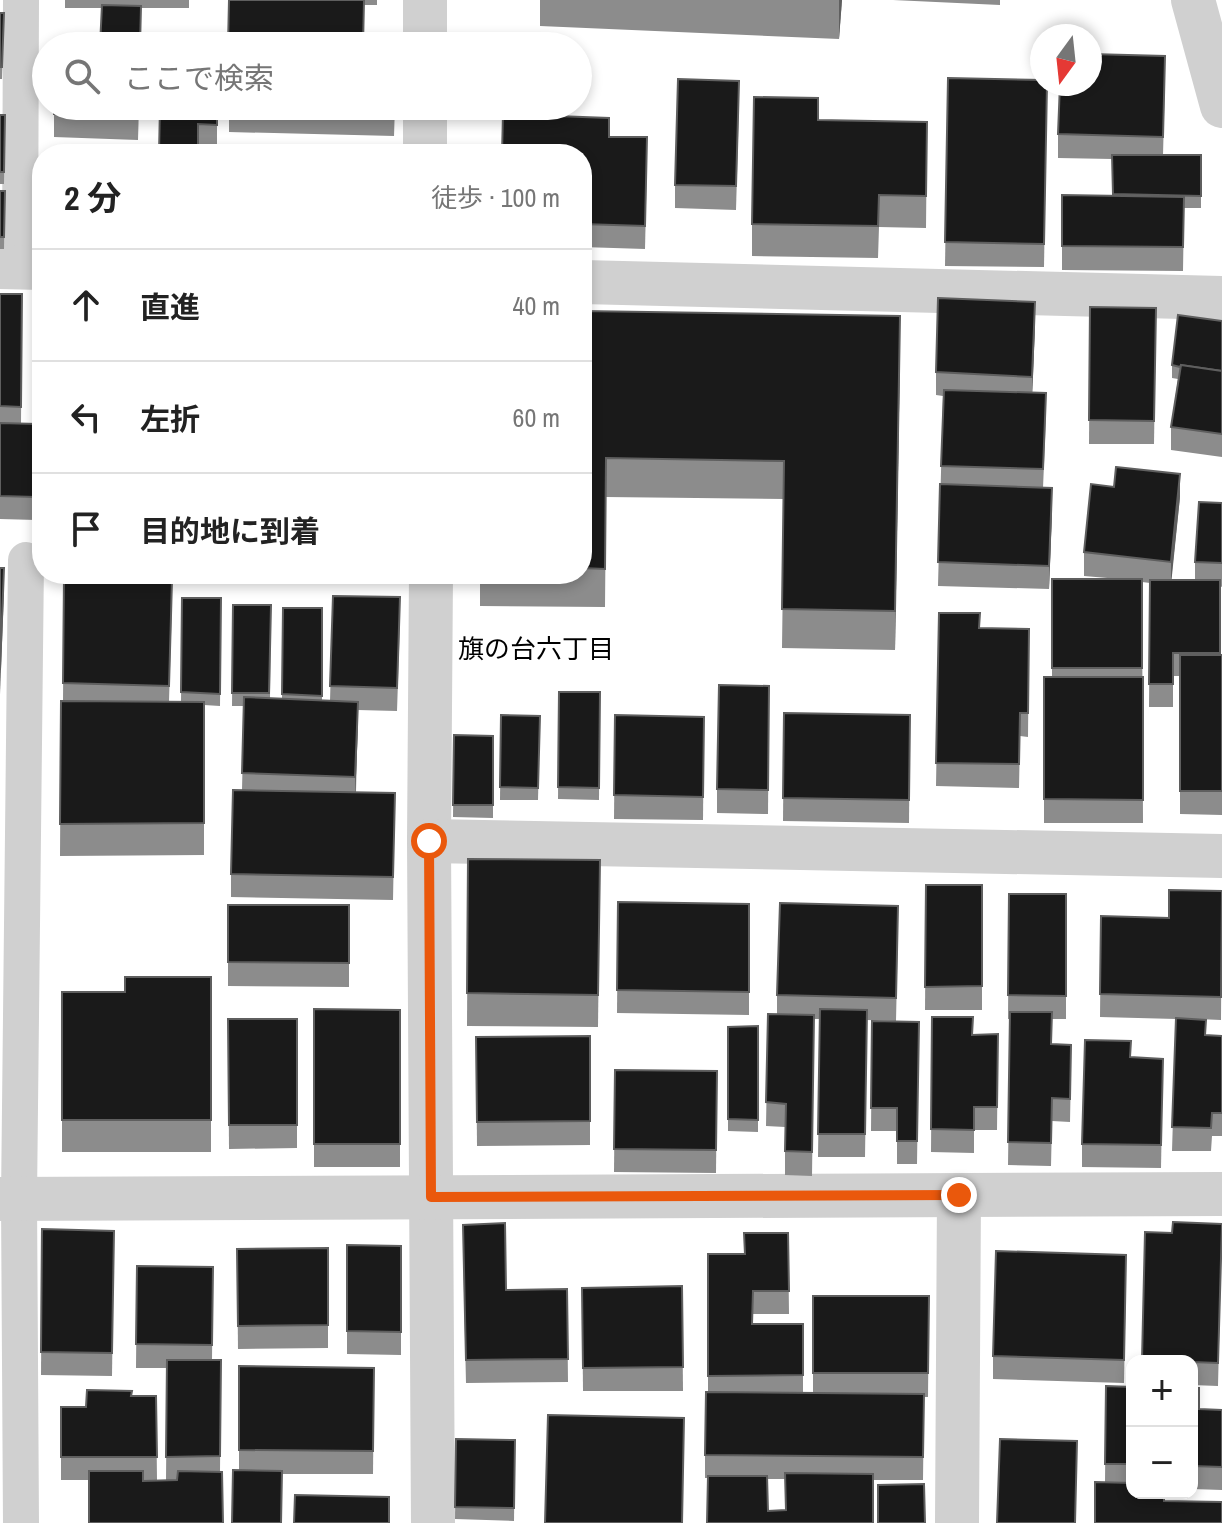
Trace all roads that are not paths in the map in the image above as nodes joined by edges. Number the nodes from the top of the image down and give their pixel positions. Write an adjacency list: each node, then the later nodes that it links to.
1 (21, 0): 8 (lane)
2 (425, 0): 4 (street)
3 (1193, 0): 5 (street)
4 (425, 32)
5 (1222, 106)
6 (425, 120): 7 (street)
7 (425, 144)
8 (21, 267)
9 (592, 282): 10 (street)
10 (1222, 298)
11 (23, 560): 18 (lane)
12 (431, 584): 13 (street)
13 (429, 841): 14 (street); 17 (street)
14 (1222, 856)
15 (1222, 1194): 16 (street)
16 (959, 1195): 17 (street); 21 (street)
17 (431, 1197): 18 (street); 20 (street)
18 (10, 1199): 19 (lane)
19 (21, 1523)
20 (433, 1523)
21 (957, 1523)

